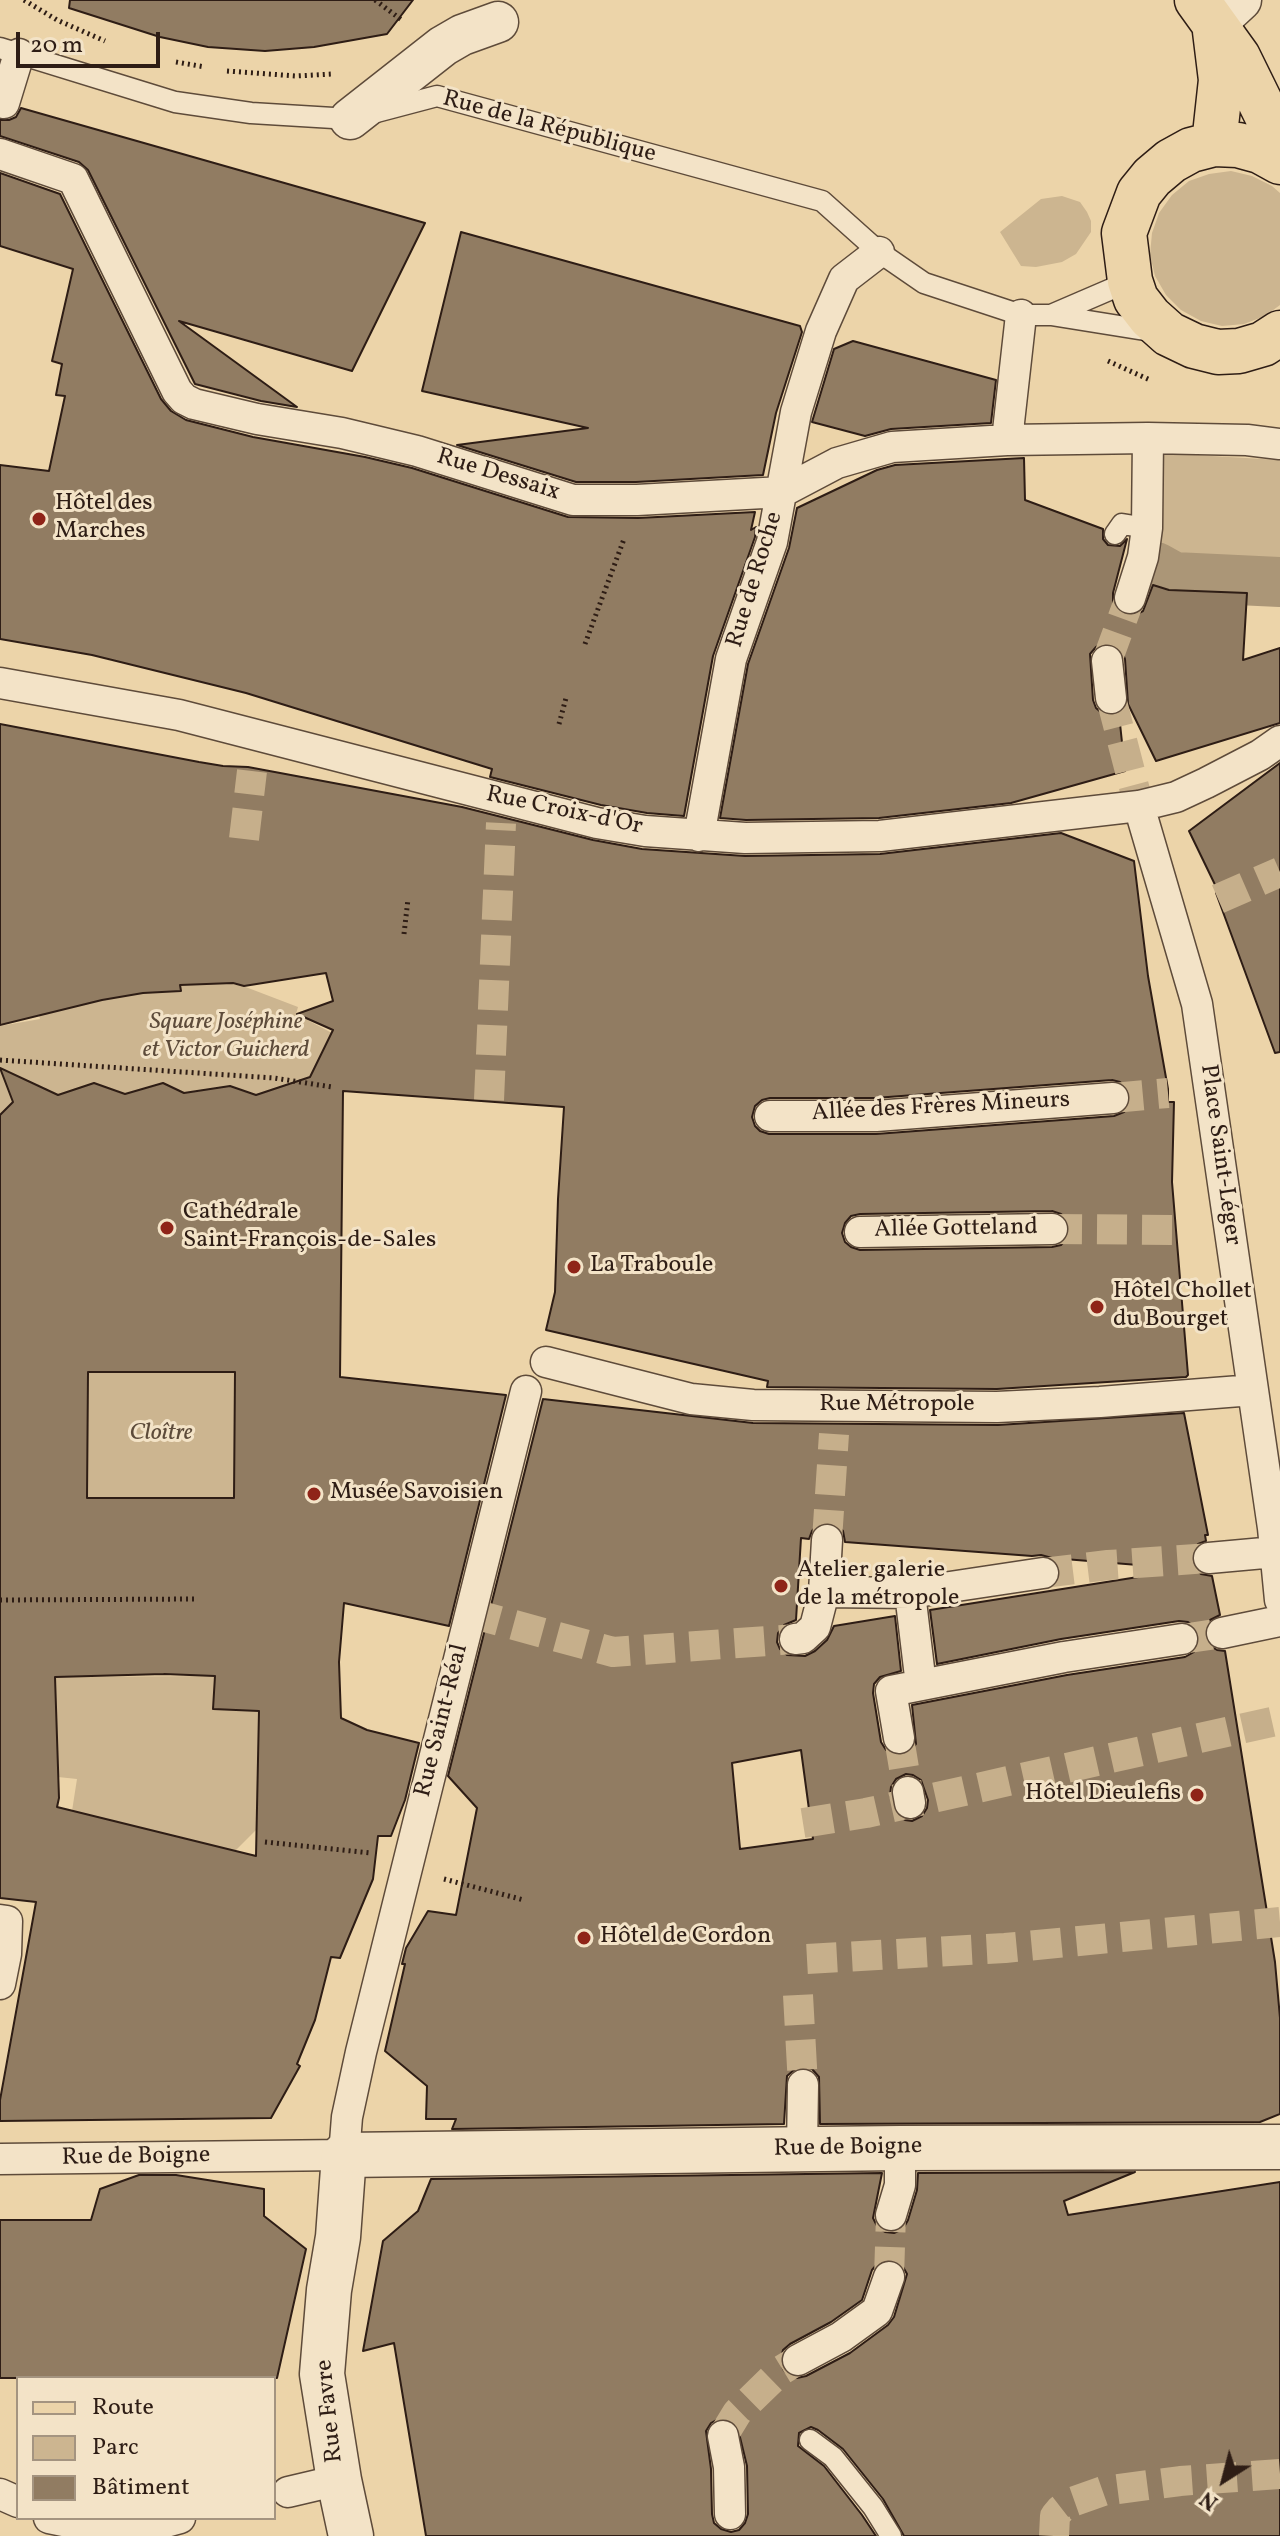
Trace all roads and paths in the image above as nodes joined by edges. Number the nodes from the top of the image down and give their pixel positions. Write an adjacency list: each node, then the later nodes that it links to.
1 (24, 0): 6 (path)
2 (375, 0): 5 (path)
3 (1217, 8): 14 (main road); 16 (main road)
4 (498, 22): 13 (street)
5 (407, 24)
6 (110, 42)
7 (9, 51): 12 (street, Rue de la République); 13 (lane, Rue de la République)
8 (162, 60): 9 (path)
9 (207, 68)
10 (220, 70): 11 (path)
11 (339, 73)
12 (4, 103)
13 (350, 119): 17 (lane, Rue de la République)
14 (1214, 144): 16 (main road); 18 (main road)
15 (0, 154): 26 (street, Rue Dessaix)
16 (1280, 160)
17 (879, 252): 19 (lane, Rue de la République); 25 (street, Rue de Roche)
18 (1130, 281): 19 (lane); 21 (main road)
19 (1036, 315): 21 (lane, Rue de la République); 23 (street)
20 (1280, 333): 21 (main road)
21 (1169, 334)
22 (1148, 438): 23 (street, Rue Dessaix); 24 (street, Rue Dessaix); 27 (street)
23 (1007, 440): 25 (street, Rue Dessaix)
24 (1280, 444)
25 (782, 492): 26 (street, Rue Dessaix); 38 (street, Rue de Roche)
26 (637, 500): 30 (path)
27 (1147, 528): 28 (lane); 29 (street)
28 (1115, 534)
29 (1130, 598)
30 (585, 644)
31 (1107, 661): 34 (street)
32 (0, 683): 38 (street, Rue Croix-d'Or)
33 (566, 698): 35 (path)
34 (1111, 698)
35 (559, 724)
36 (1280, 741): 37 (street, Rue Croix-d'Or)
37 (1139, 806): 38 (street, Rue Croix-d'Or); 48 (street, Place Saint-Léger)
38 (699, 836)
39 (408, 899): 40 (path)
40 (404, 934)
41 (0, 1060): 42 (path)
42 (332, 1087)
43 (1113, 1098): 44 (street, Allée des Frères Mineurs)
44 (770, 1116)
45 (1052, 1229): 46 (street, Allée Gotteland)
46 (860, 1232)
47 (546, 1362): 48 (street, Rue Métropole)
48 (1253, 1390): 50 (street, Place Saint-Léger)
49 (526, 1391): 67 (street, Rue Saint-Réal)
50 (1275, 1509): 52 (street, Place Saint-Léger)
51 (827, 1540): 55 (street)
52 (1275, 1552): 53 (street); 59 (street, Place Saint-Léger)
53 (1209, 1558)
54 (1043, 1573): 56 (street)
55 (824, 1592): 56 (street); 62 (street)
56 (910, 1593): 64 (street)
57 (198, 1599): 58 (path)
58 (0, 1600)
59 (1280, 1600)
60 (1280, 1621): 61 (street)
61 (1222, 1633)
62 (795, 1639)
63 (1182, 1639): 64 (street)
64 (921, 1685): 65 (street)
65 (899, 1738)
66 (265, 1842): 67 (path)
67 (408, 1862): 68 (path); 75 (street, Rue Saint-Réal)
68 (524, 1900)
69 (3, 1921): 70 (street)
70 (0, 1984)
71 (803, 2085): 74 (street)
72 (1280, 2147): 73 (street, Rue de Boigne)
73 (900, 2148): 74 (street, Rue de Boigne); 77 (street)
74 (802, 2150): 75 (street, Rue de Boigne)
75 (344, 2155): 76 (street, Rue de Boigne); 82 (street, Rue Favre)
76 (0, 2159)
77 (891, 2215)
78 (889, 2277): 79 (street)
79 (798, 2360)
80 (723, 2436): 84 (street)
81 (810, 2440): 88 (lane)
82 (339, 2480): 83 (street); 87 (street, Rue Favre)
83 (288, 2492)
84 (730, 2514)
85 (58, 2520): 86 (street)
86 (173, 2520)
87 (351, 2536)
88 (891, 2536)

